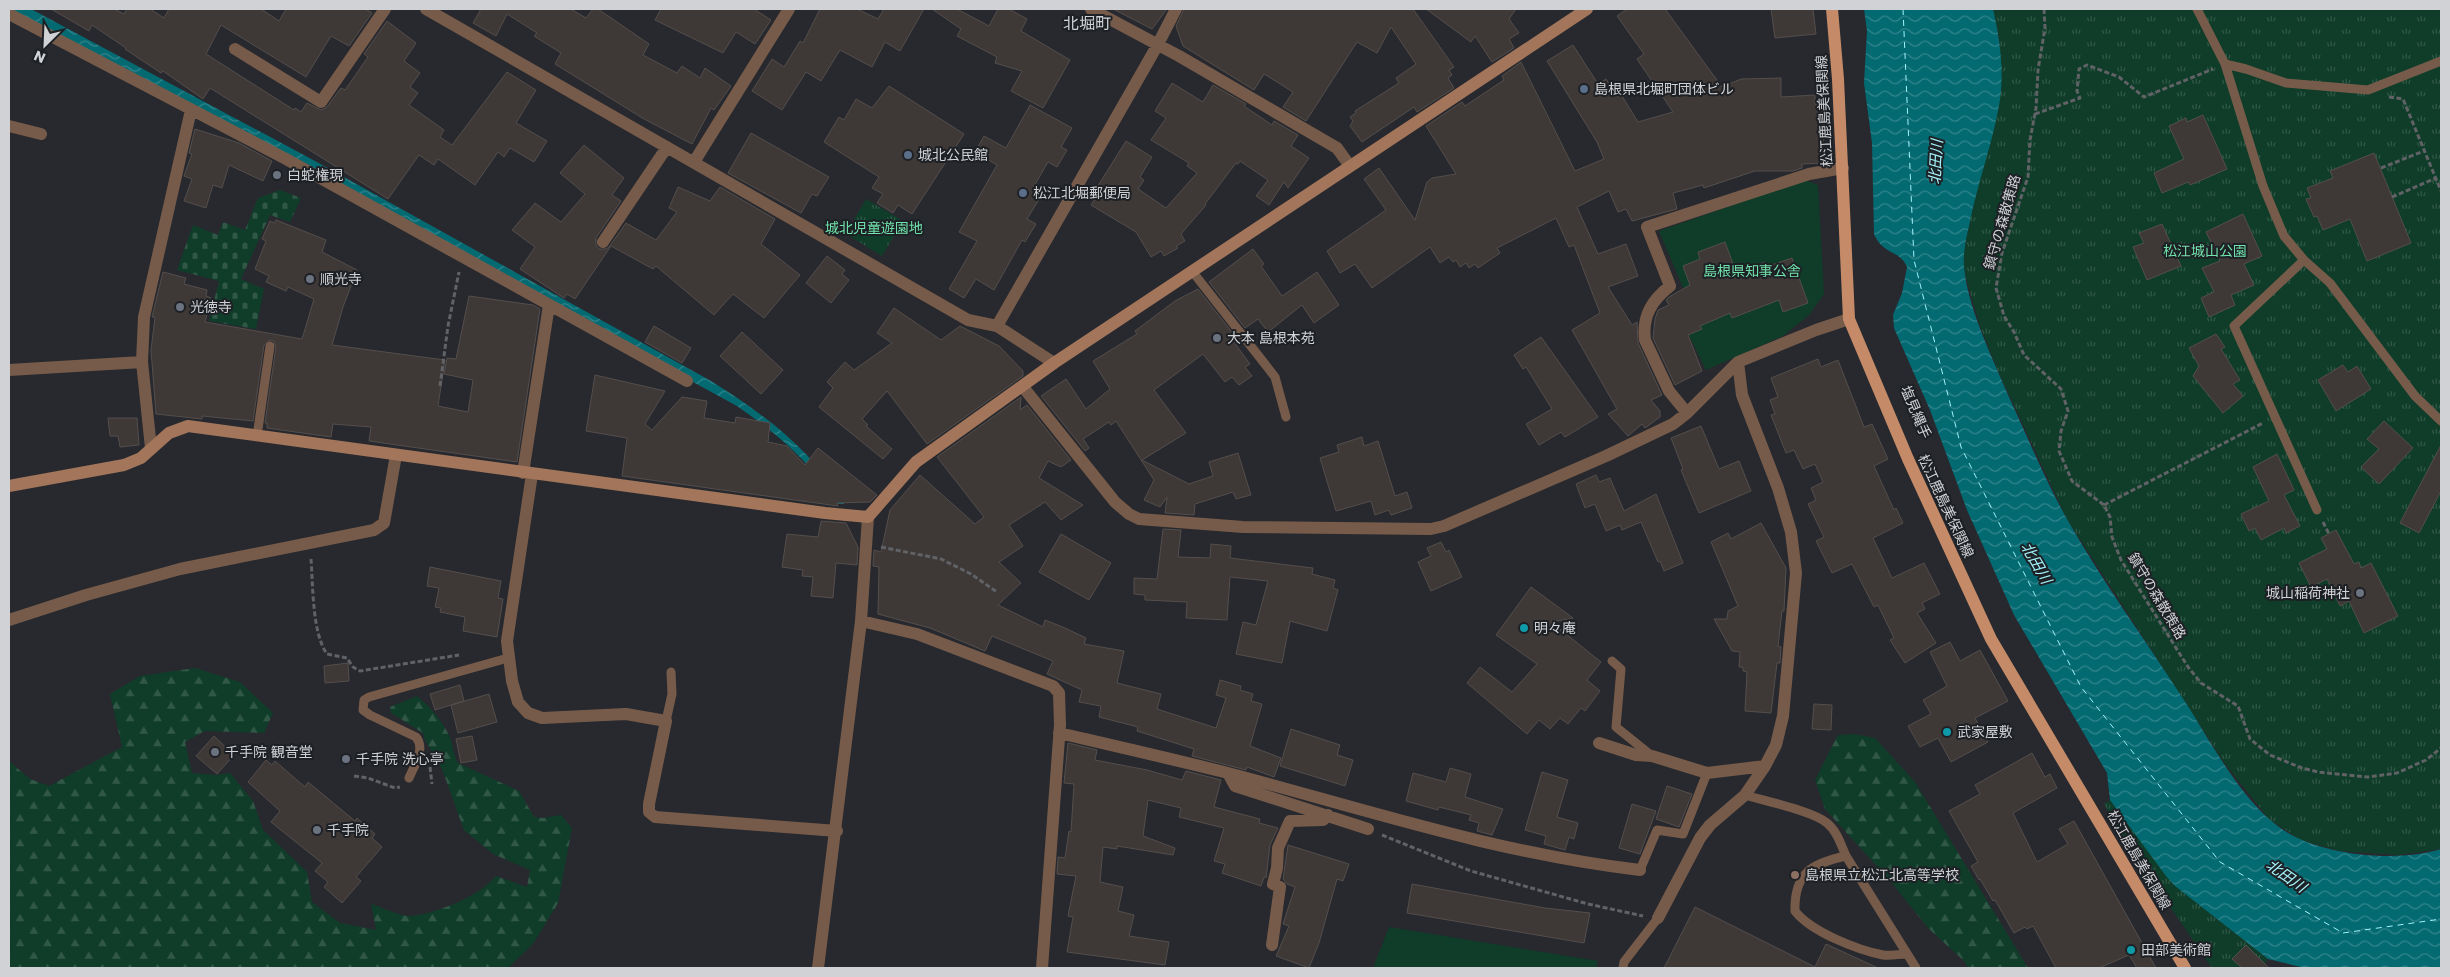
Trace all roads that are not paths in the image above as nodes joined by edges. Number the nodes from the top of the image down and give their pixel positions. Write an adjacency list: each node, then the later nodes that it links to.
1 (385, 9): 11 (street)
2 (426, 9): 17 (street)
3 (789, 9): 18 (street)
4 (1091, 9): 10 (street)
5 (1176, 9): 10 (street)
6 (1586, 9): 19 (street)
7 (1832, 9): 20 (main road, 松江鹿島美保関線)
8 (2196, 9): 13 (lane)
9 (9, 14): 14 (street)
10 (1157, 46): 19 (street); 26 (street)
11 (235, 49)
12 (2441, 61): 13 (lane)
13 (2225, 64): 22 (lane)
14 (191, 110): 24 (street); 28 (street)
15 (9, 126): 16 (street)
16 (41, 134)
17 (667, 146): 18 (street); 21 (street)
18 (694, 162): 26 (street)
19 (1350, 166): 23 (street)
20 (1843, 168): 25 (main road, 松江鹿島美保関線); 34 (street)
21 (603, 242)
22 (2304, 260): 36 (lane); 42 (lane)
23 (1192, 271): 30 (street); 35 (lane)
24 (549, 305): 32 (street); 40 (street)
25 (1849, 319): 29 (street); 70 (main road, 松江鹿島美保関線)
26 (997, 326): 30 (street)
27 (270, 346): 37 (lane)
28 (142, 362): 31 (street); 38 (street)
29 (1738, 362): 34 (street); 53 (street)
30 (1054, 363): 33 (street)
31 (9, 370)
32 (686, 381)
33 (1023, 387): 34 (street); 43 (street)
34 (1688, 413)
35 (1286, 418)
36 (2441, 421)
37 (257, 436): 38 (street); 39 (street)
38 (151, 448): 41 (street)
39 (396, 455): 40 (street); 44 (street)
40 (527, 473): 43 (street); 46 (street)
41 (9, 486)
42 (2316, 510)
43 (868, 517): 45 (street)
44 (9, 620)
45 (861, 621): 50 (street); 60 (street)
46 (508, 658): 49 (street); 56 (lane)
47 (1612, 661): 52 (lane)
48 (671, 672): 49 (lane)
49 (666, 721): 60 (street)
50 (1059, 732): 54 (street); 67 (street)
51 (1600, 743): 52 (street)
52 (1652, 756): 55 (street)
53 (1765, 766): 55 (street); 57 (street)
54 (1228, 773): 58 (street); 62 (street)
55 (1707, 774): 62 (lane)
56 (409, 778)
57 (1745, 795): 61 (lane); 63 (street)
58 (1328, 815): 59 (street); 64 (street)
59 (1368, 829)
60 (837, 831): 66 (street)
61 (1846, 856): 65 (lane); 65 (lane)
62 (1640, 870)
63 (1658, 918): 68 (lane)
64 (1272, 945)
65 (1906, 954): 69 (lane)
66 (818, 968)
67 (1042, 968)
68 (1623, 968)
69 (1916, 968)
70 (2185, 968)

